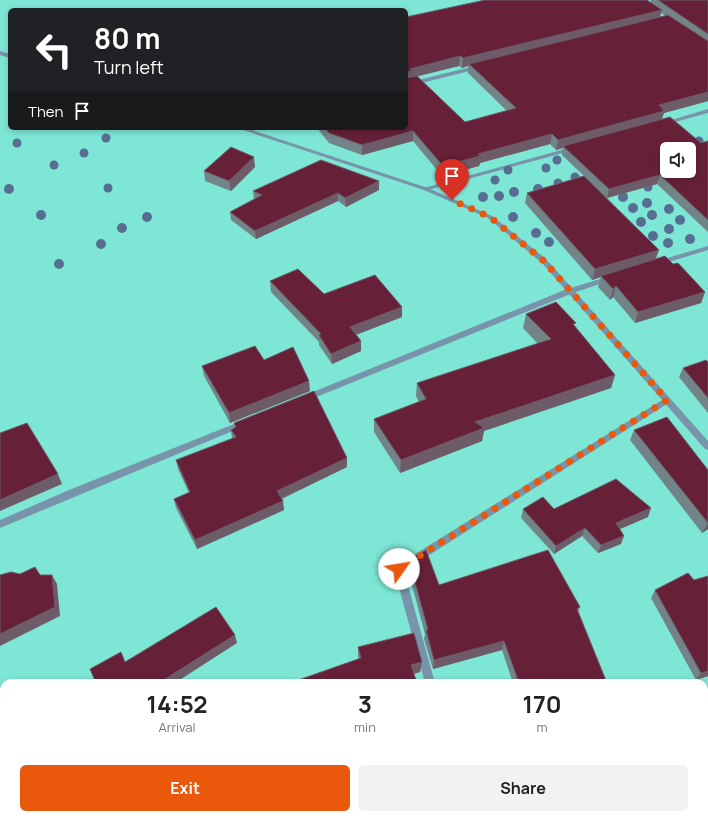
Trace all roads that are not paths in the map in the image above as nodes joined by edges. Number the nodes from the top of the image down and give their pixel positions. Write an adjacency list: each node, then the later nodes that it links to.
1 (482, 66): 2 (street)
2 (408, 84)
3 (708, 111): 4 (street)
4 (655, 126)
5 (246, 130): 7 (street)
6 (578, 147): 7 (street)
7 (426, 190): 11 (street)
8 (708, 248): 9 (street)
9 (650, 266)
10 (621, 275): 11 (street)
11 (570, 291): 12 (street); 13 (street)
12 (667, 400): 15 (street); 17 (street)
13 (299, 401)
14 (255, 419): 16 (street)
15 (708, 446)
16 (0, 524)
17 (429, 679)

